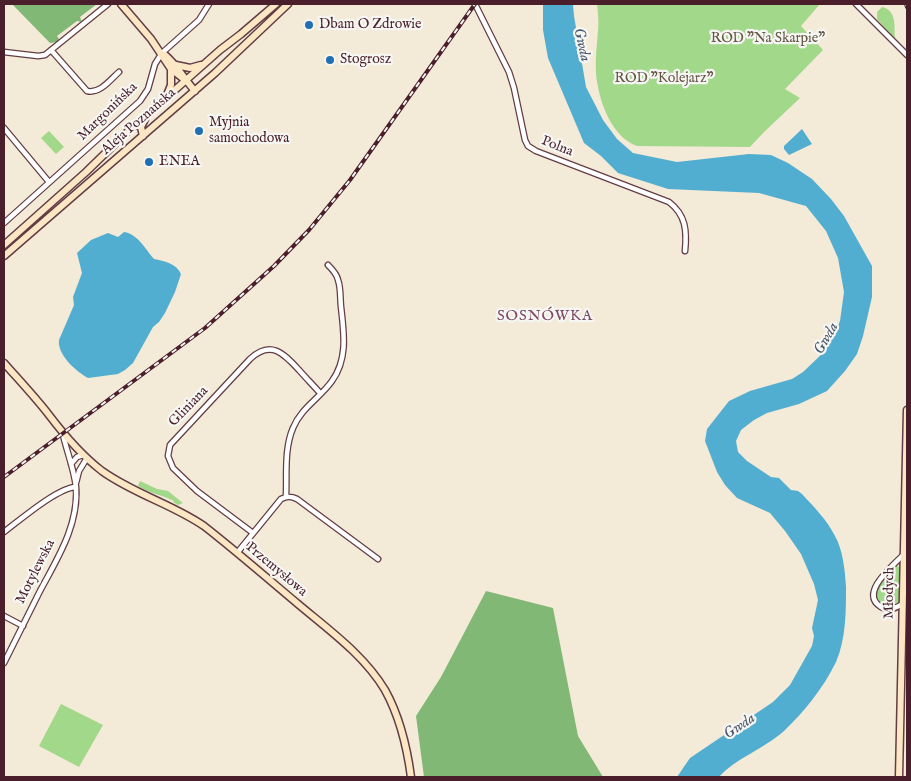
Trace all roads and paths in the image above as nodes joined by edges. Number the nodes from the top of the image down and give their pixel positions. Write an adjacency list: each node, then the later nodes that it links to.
1 (108, 4): 8 (street)
2 (121, 4): 10 (street)
3 (209, 4): 10 (street, Margonińska)
4 (276, 4): 12 (street, Aleja Poznańska)
5 (288, 4): 16 (street, Aleja Poznańska)
6 (475, 4): 24 (street, Polna)
7 (856, 4): 11 (street)
8 (51, 50): 9 (street); 14 (street)
9 (4, 52)
10 (162, 53): 13 (street); 21 (street, Margonińska)
11 (907, 55)
12 (202, 65): 13 (street); 15 (street, Aleja Poznańska)
13 (173, 67): 15 (street); 17 (street)
14 (119, 72)
15 (185, 80): 16 (street); 17 (street, Aleja Poznańska)
16 (195, 91): 20 (street, Aleja Poznańska)
17 (166, 98): 18 (street, Aleja Poznańska)
18 (148, 113): 20 (street); 23 (street, Aleja Poznańska)
19 (4, 128): 21 (street)
20 (143, 136): 25 (street, Aleja Poznańska)
21 (50, 182): 22 (street, Margonińska)
22 (4, 223)
23 (4, 245)
24 (685, 252)
25 (4, 256)
26 (328, 264): 28 (street)
27 (4, 363): 30 (street, Motylewska)
28 (320, 393): 34 (street); 36 (street, Gliniana)
29 (907, 410): 38 (street, Młodych)
30 (63, 434): 31 (street, Przemysłowa); 32 (street, Motylewska)
31 (85, 456): 32 (street); 33 (street, Motylewska); 37 (street, Przemysłowa)
32 (72, 464): 33 (street, Motylewska)
33 (76, 487): 35 (street); 42 (street, Motylewska)
34 (286, 496): 36 (street); 39 (street)
35 (4, 532)
36 (253, 533): 37 (street)
37 (237, 553): 44 (street, Przemysłowa)
38 (904, 554): 40 (street, Młodych); 40 (street)
39 (378, 559)
40 (903, 604): 45 (street, Młodych)
41 (4, 616): 42 (street)
42 (23, 626): 43 (street, Motylewska)
43 (4, 663)
44 (411, 777)
45 (899, 777)

